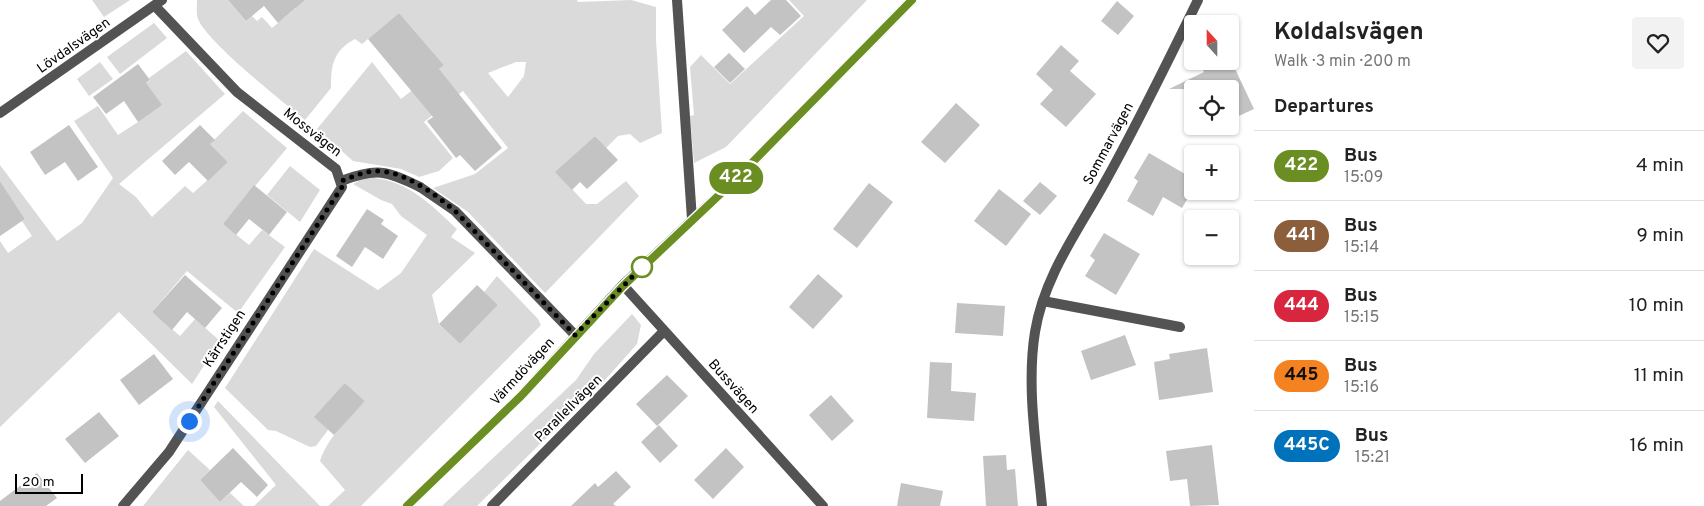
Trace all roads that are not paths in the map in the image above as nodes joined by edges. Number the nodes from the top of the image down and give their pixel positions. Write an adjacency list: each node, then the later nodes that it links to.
1 (677, 0): 7 (street)
2 (912, 0): 7 (main road, Värmdövägen)
3 (1198, 0): 9 (street, Sommarvägen)
4 (159, 3): 5 (street, Lövdalsvägen); 6 (street, Mossvägen)
5 (0, 113)
6 (341, 181): 12 (street); 13 (street, Kärrstigen)
7 (692, 219): 8 (main road, Värmdövägen)
8 (623, 286): 11 (street, Bussvägen); 12 (main road, Värmdövägen)
9 (1044, 301): 10 (street); 17 (street, Sommarvägen)
10 (1180, 327)
11 (664, 331): 15 (street, Parallellvägen); 16 (street, Bussvägen)
12 (575, 335): 14 (main road, Värmdövägen)
13 (123, 506)
14 (407, 506)
15 (492, 506)
16 (823, 506)
17 (1042, 506)

